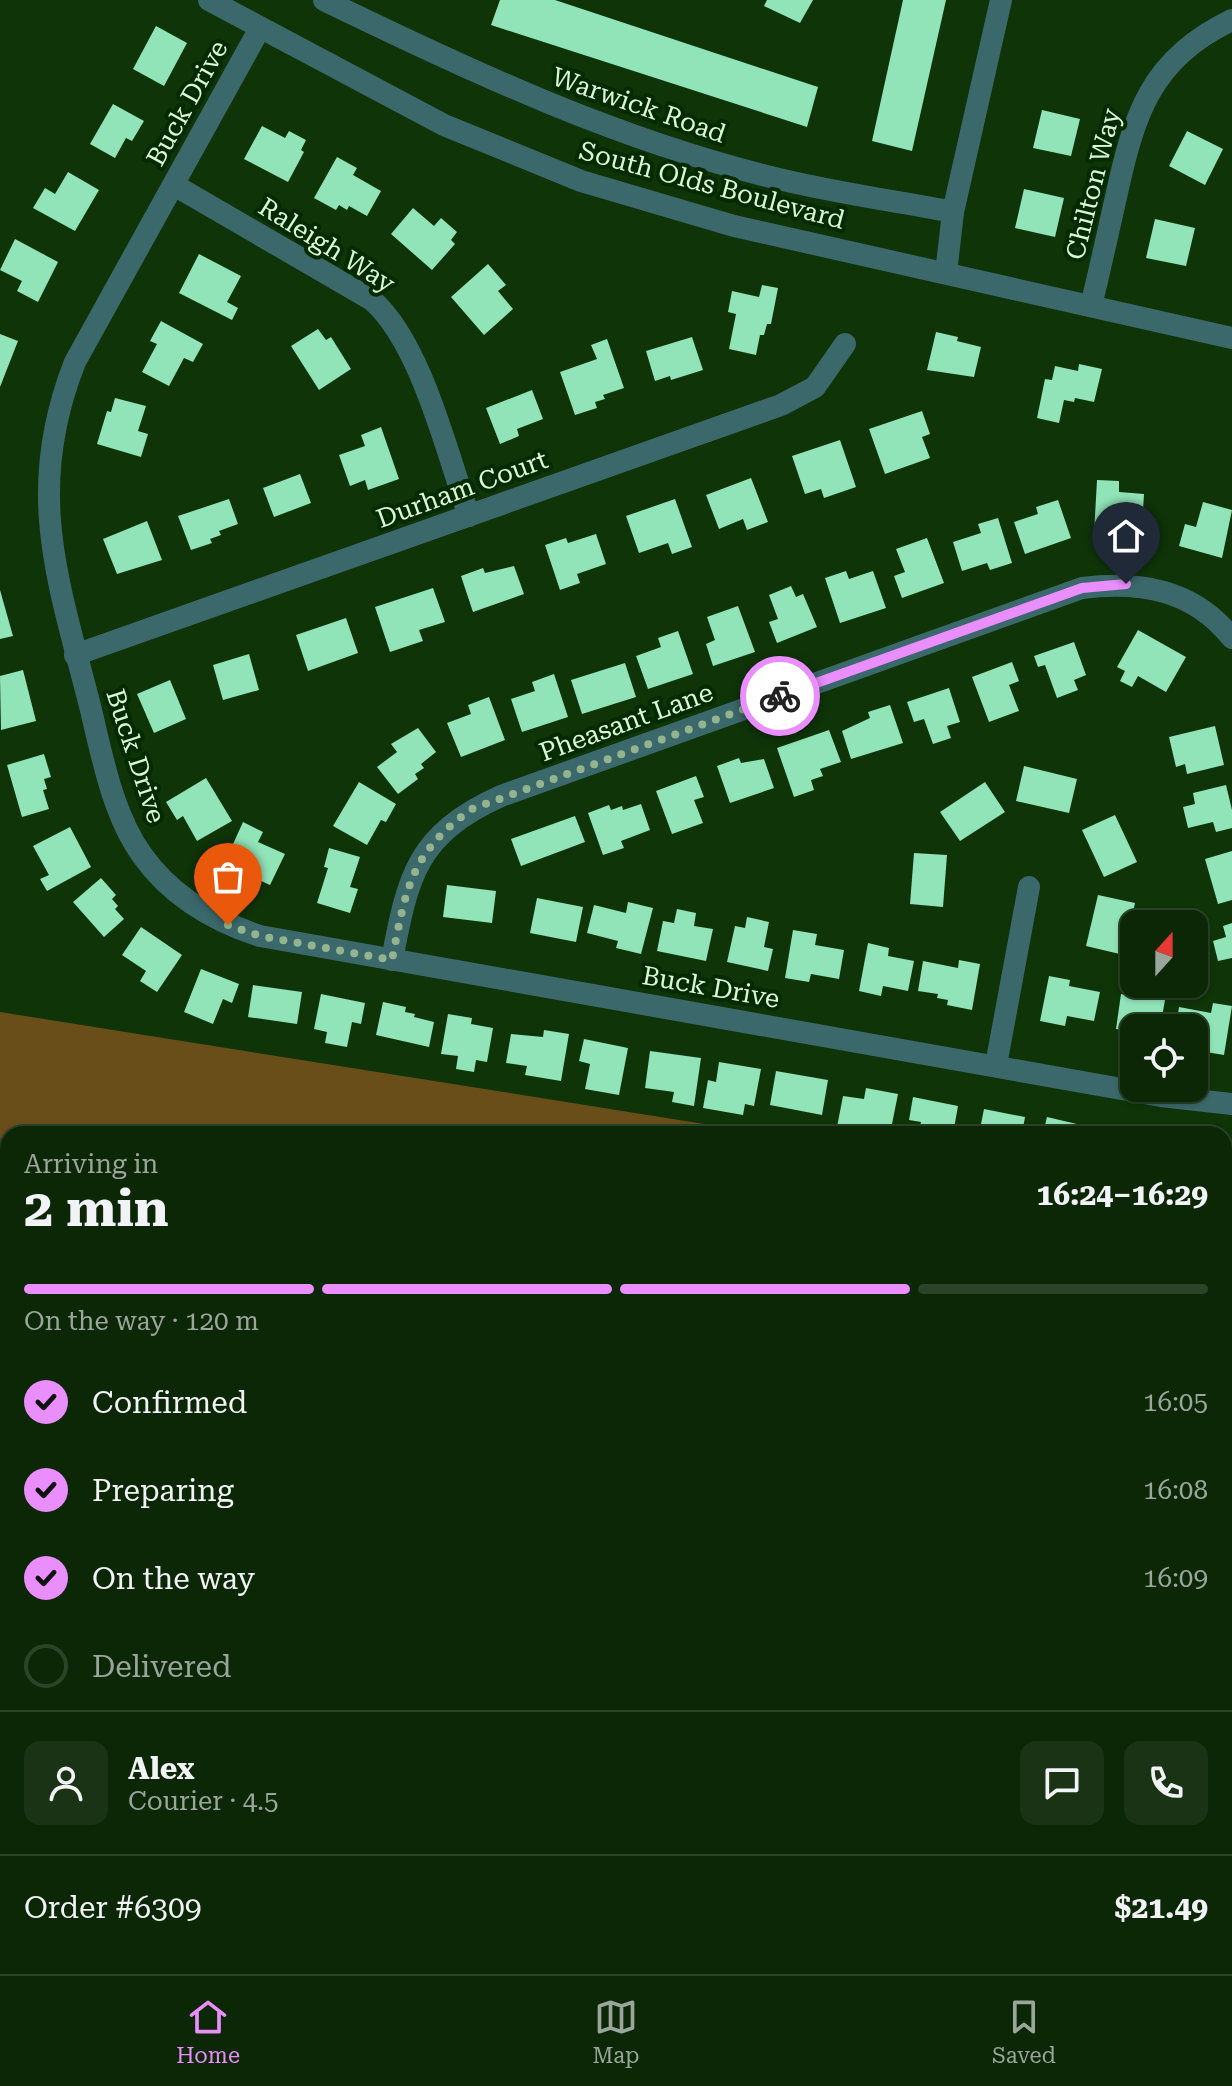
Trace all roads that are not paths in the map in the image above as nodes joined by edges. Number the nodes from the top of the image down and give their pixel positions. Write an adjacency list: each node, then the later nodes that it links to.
1 (209, 0): 5 (street, South Olds Boulevard)
2 (324, 0): 7 (street, Warwick Road)
3 (1001, 0): 7 (street)
4 (1232, 20): 9 (street, Chilton Way)
5 (260, 28): 6 (street, Buck Drive); 8 (street, South Olds Boulevard)
6 (174, 185): 12 (street, Raleigh Way); 14 (street, Buck Drive)
7 (953, 212): 8 (street)
8 (946, 273): 9 (street, South Olds Boulevard)
9 (1091, 306): 10 (street, South Olds Boulevard)
10 (1232, 338)
11 (845, 344): 12 (street, Durham Court)
12 (469, 516): 14 (street, Durham Court)
13 (1229, 628): 16 (street, Pheasant Lane)
14 (75, 655): 16 (street, Buck Drive)
15 (1029, 887): 17 (street)
16 (392, 960): 17 (street, Buck Drive)
17 (996, 1065): 18 (street, Buck Drive)
18 (1232, 1104)

